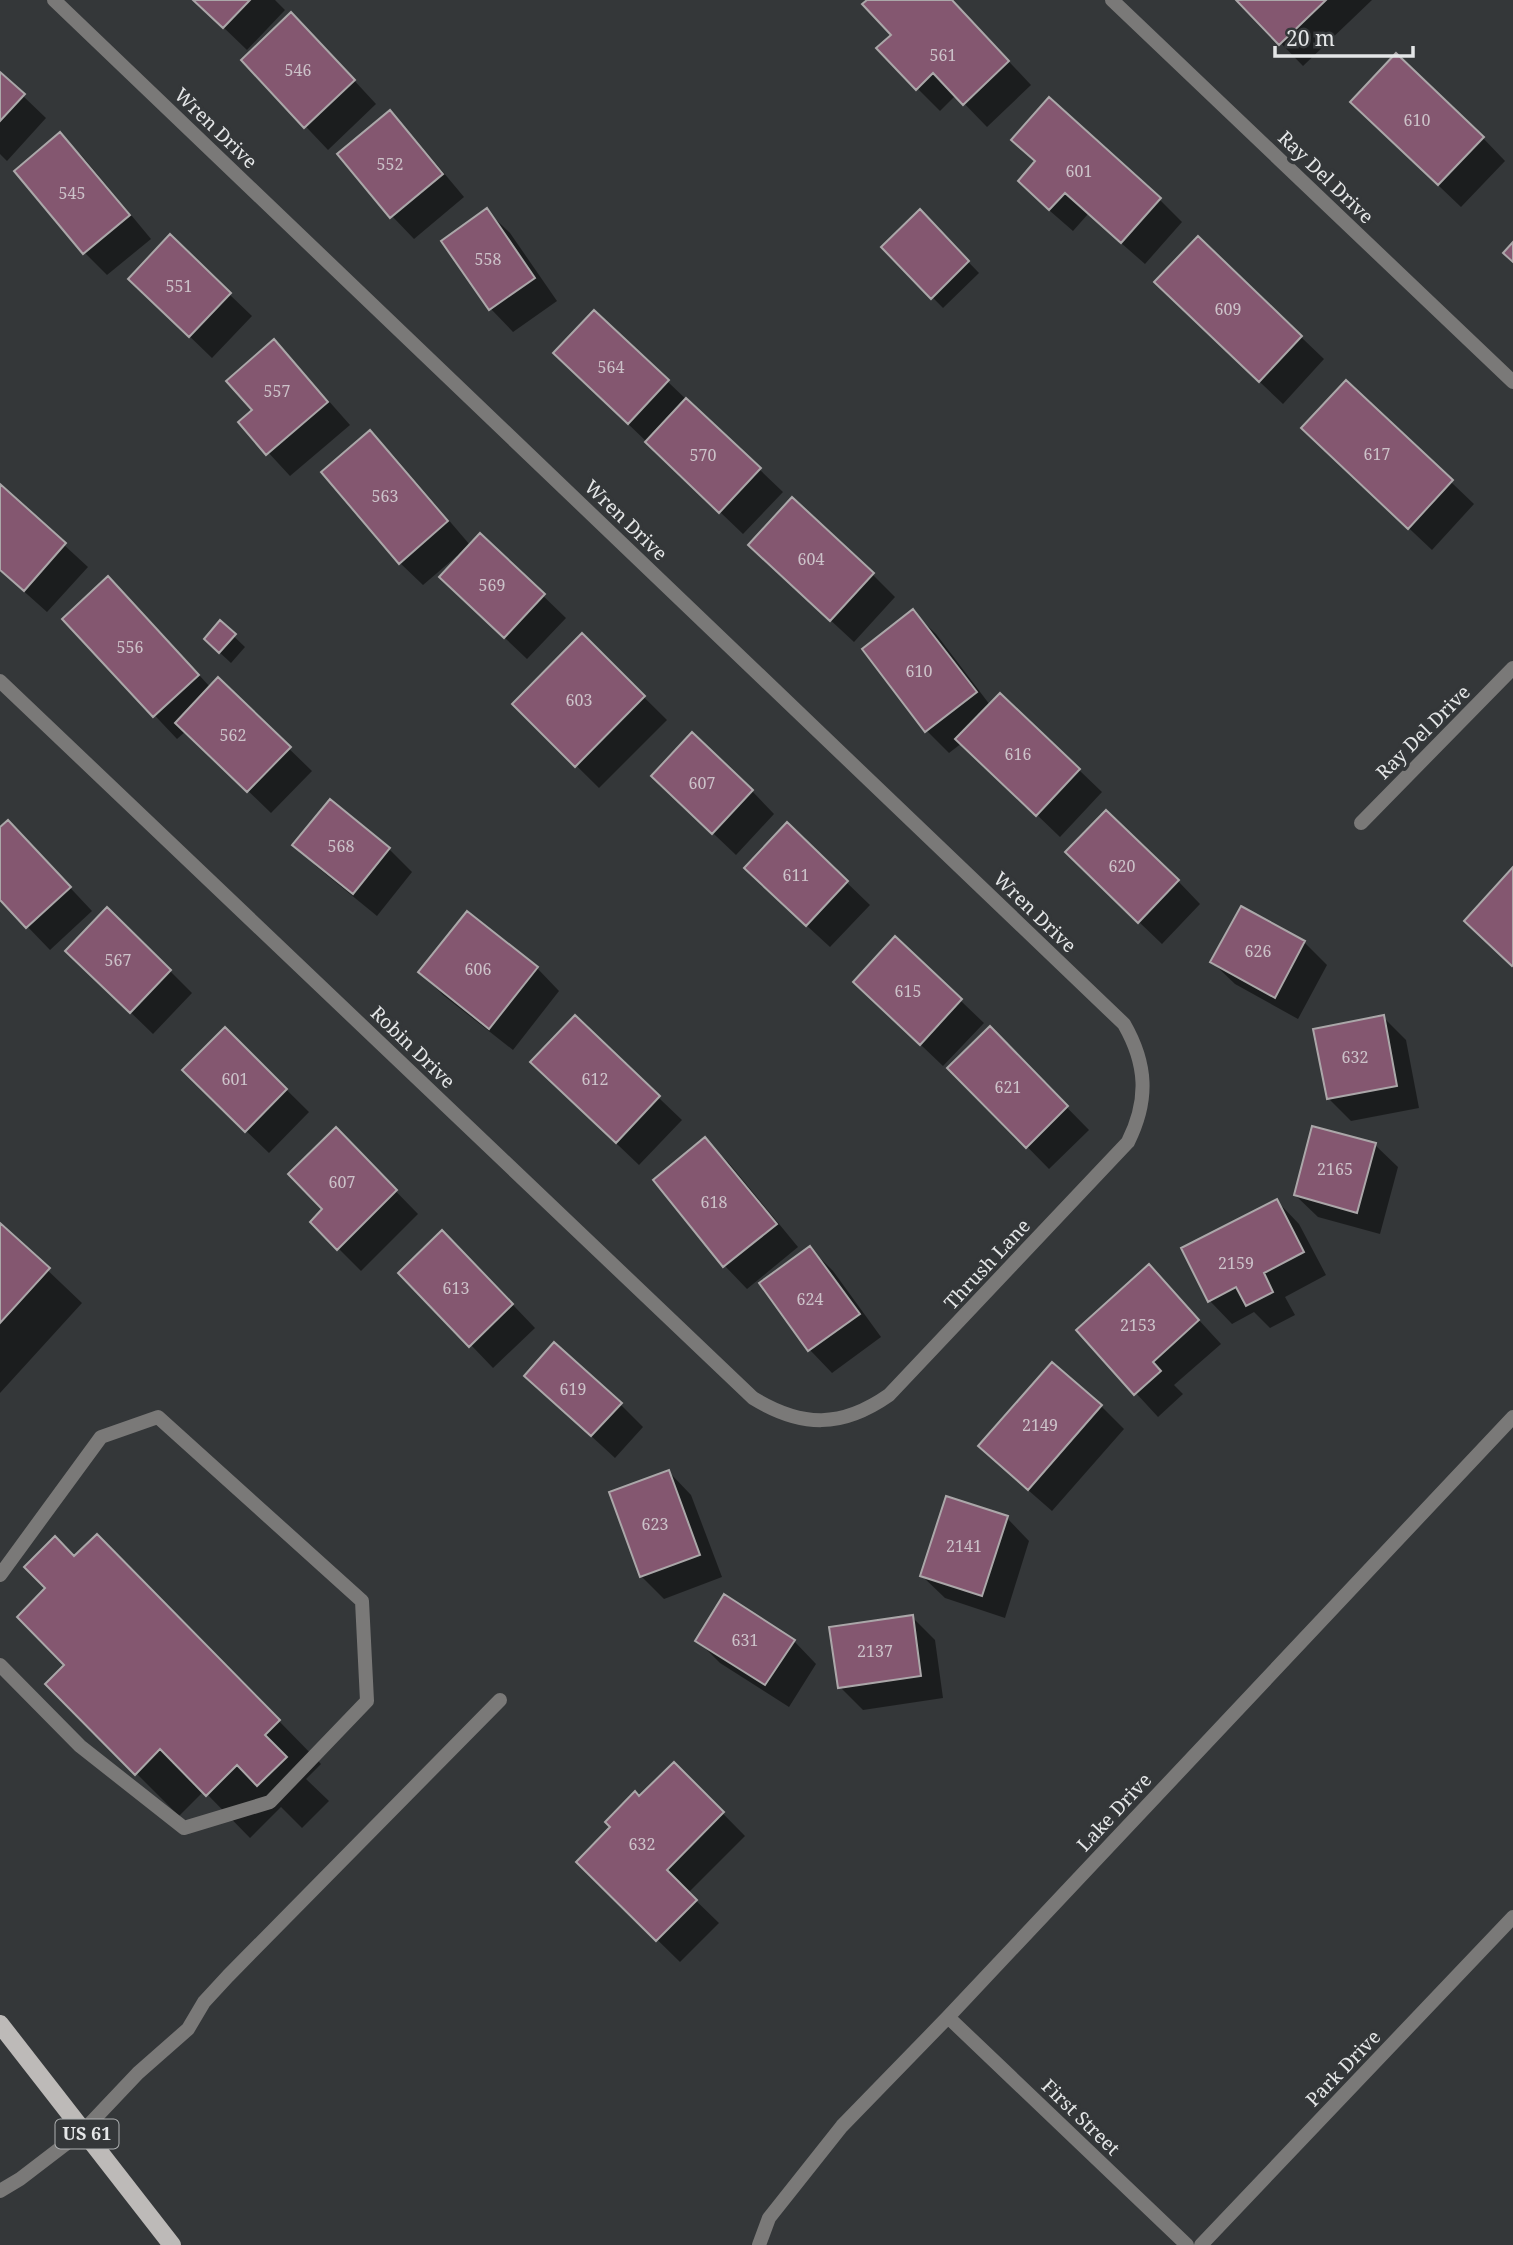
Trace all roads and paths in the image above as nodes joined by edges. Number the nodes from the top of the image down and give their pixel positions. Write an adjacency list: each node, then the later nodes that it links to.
1 (54, 0): 7 (street, Wren Drive)
2 (1112, 0): 3 (street, Ray Del Drive)
3 (1513, 382)
4 (1513, 668): 6 (street, Ray Del Drive)
5 (0, 681): 9 (street, Robin Drive)
6 (1361, 823)
7 (1143, 1085): 9 (street, Thrush Lane)
8 (1513, 1417): 14 (street, Lake Drive)
9 (811, 1420)
10 (0, 1575): 11 (street)
11 (0, 1665)
12 (500, 1700): 16 (street)
13 (1513, 1917): 21 (street, Park Drive)
14 (948, 2017): 19 (street, Lake Drive); 20 (street, First Street)
15 (0, 2024): 16 (main road, US 61)
16 (84, 2130): 17 (street); 18 (main road, US 61)
17 (0, 2190)
18 (172, 2245)
19 (759, 2245)
20 (1187, 2245)
21 (1201, 2245)

